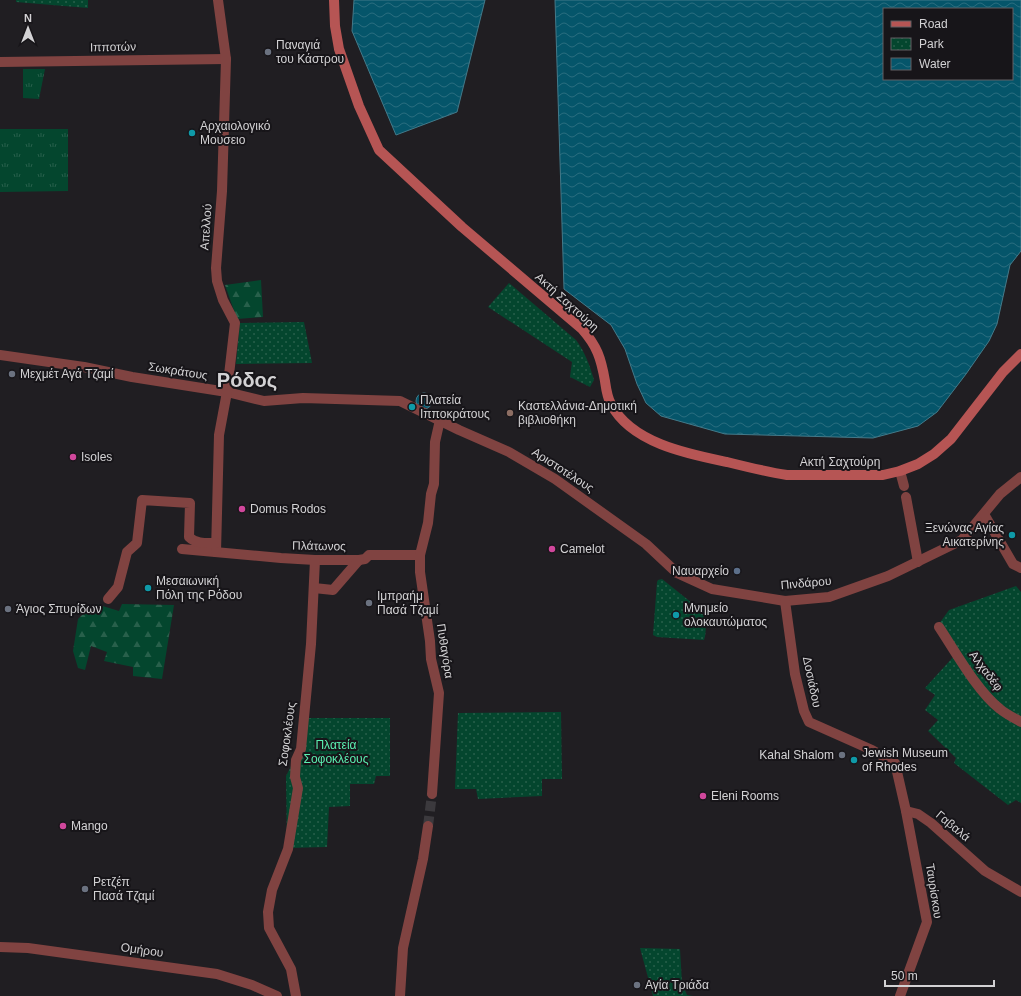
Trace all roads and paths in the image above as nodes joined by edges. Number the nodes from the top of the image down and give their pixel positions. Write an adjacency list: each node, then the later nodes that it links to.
1 (218, 0): 3 (street, Απελλού)
2 (334, 0): 9 (main road, Ακτή Σαχτούρη)
3 (226, 59): 4 (street, Ιπποτών); 7 (street, Απελλού)
4 (0, 62)
5 (1021, 354): 9 (main road, Ακτή Σαχτούρη)
6 (0, 355): 7 (street, Σωκράτους)
7 (227, 392): 8 (street, Σωκράτους); 15 (street)
8 (440, 420): 14 (street, Αριστοτέλους); 17 (street, Πυθαγόρα)
9 (900, 471): 11 (street)
10 (1021, 477): 13 (street, Πινδάρου)
11 (904, 486)
12 (906, 497): 20 (street)
13 (984, 514): 20 (street, Πινδάρου); 21 (street)
14 (646, 544): 24 (street, Πινδάρου)
15 (216, 548): 16 (street, Πλάτωνος); 18 (street, Πλάτωνος); 23 (street)
16 (182, 549)
17 (420, 555): 19 (street, Πλάτωνος); 27 (street, Πυθαγόρα)
18 (315, 560): 19 (street, Πλάτωνος); 22 (street, Σοφοκλέους)
19 (359, 560): 22 (street)
20 (918, 562): 24 (street, Πινδάρου)
21 (1021, 568)
22 (314, 588): 33 (street, Σοφοκλέους)
23 (108, 599)
24 (785, 601): 28 (street, Δοσιάδου)
25 (939, 626): 26 (street, Αλχαδέφ)
26 (1021, 722)
27 (432, 794)
28 (906, 811): 30 (street, Γαβαλά); 35 (street, Ταυρίσκου)
29 (428, 826): 34 (street)
30 (1021, 892)
31 (0, 947): 32 (street, Ομήρου)
32 (277, 996)
33 (296, 996)
34 (400, 996)
35 (900, 996)

